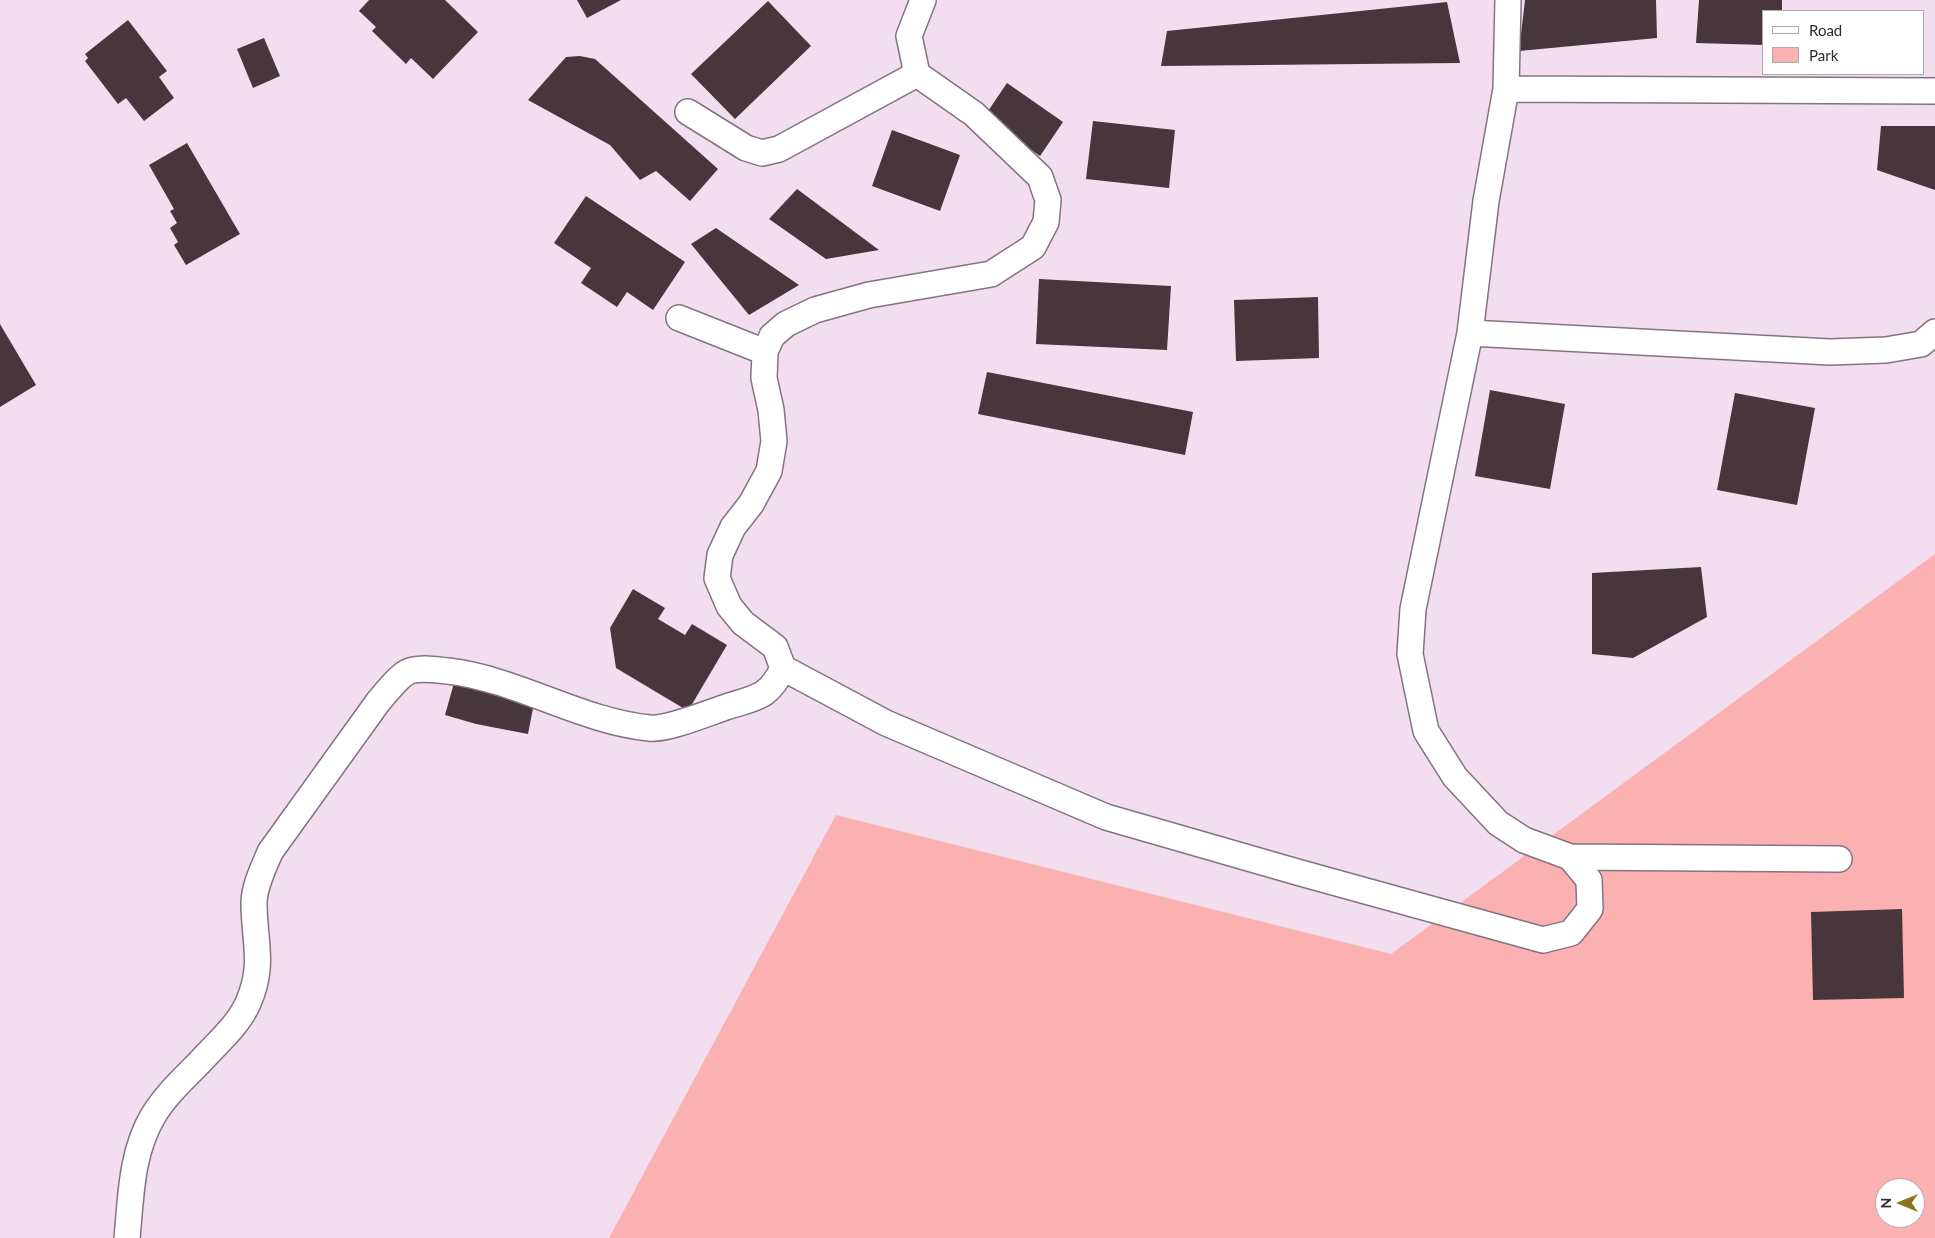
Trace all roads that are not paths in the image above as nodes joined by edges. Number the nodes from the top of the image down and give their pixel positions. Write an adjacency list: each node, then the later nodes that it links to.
1 (924, 0): 3 (street)
2 (1508, 0): 4 (street)
3 (917, 74): 6 (street); 10 (street)
4 (1506, 89): 5 (street); 8 (street)
5 (1935, 91)
6 (688, 112)
7 (679, 318): 10 (street)
8 (1470, 332): 9 (street); 12 (street)
9 (1935, 332)
10 (765, 352): 11 (street)
11 (783, 668): 12 (street); 14 (street)
12 (1570, 856): 13 (street)
13 (1839, 859)
14 (127, 1238)

